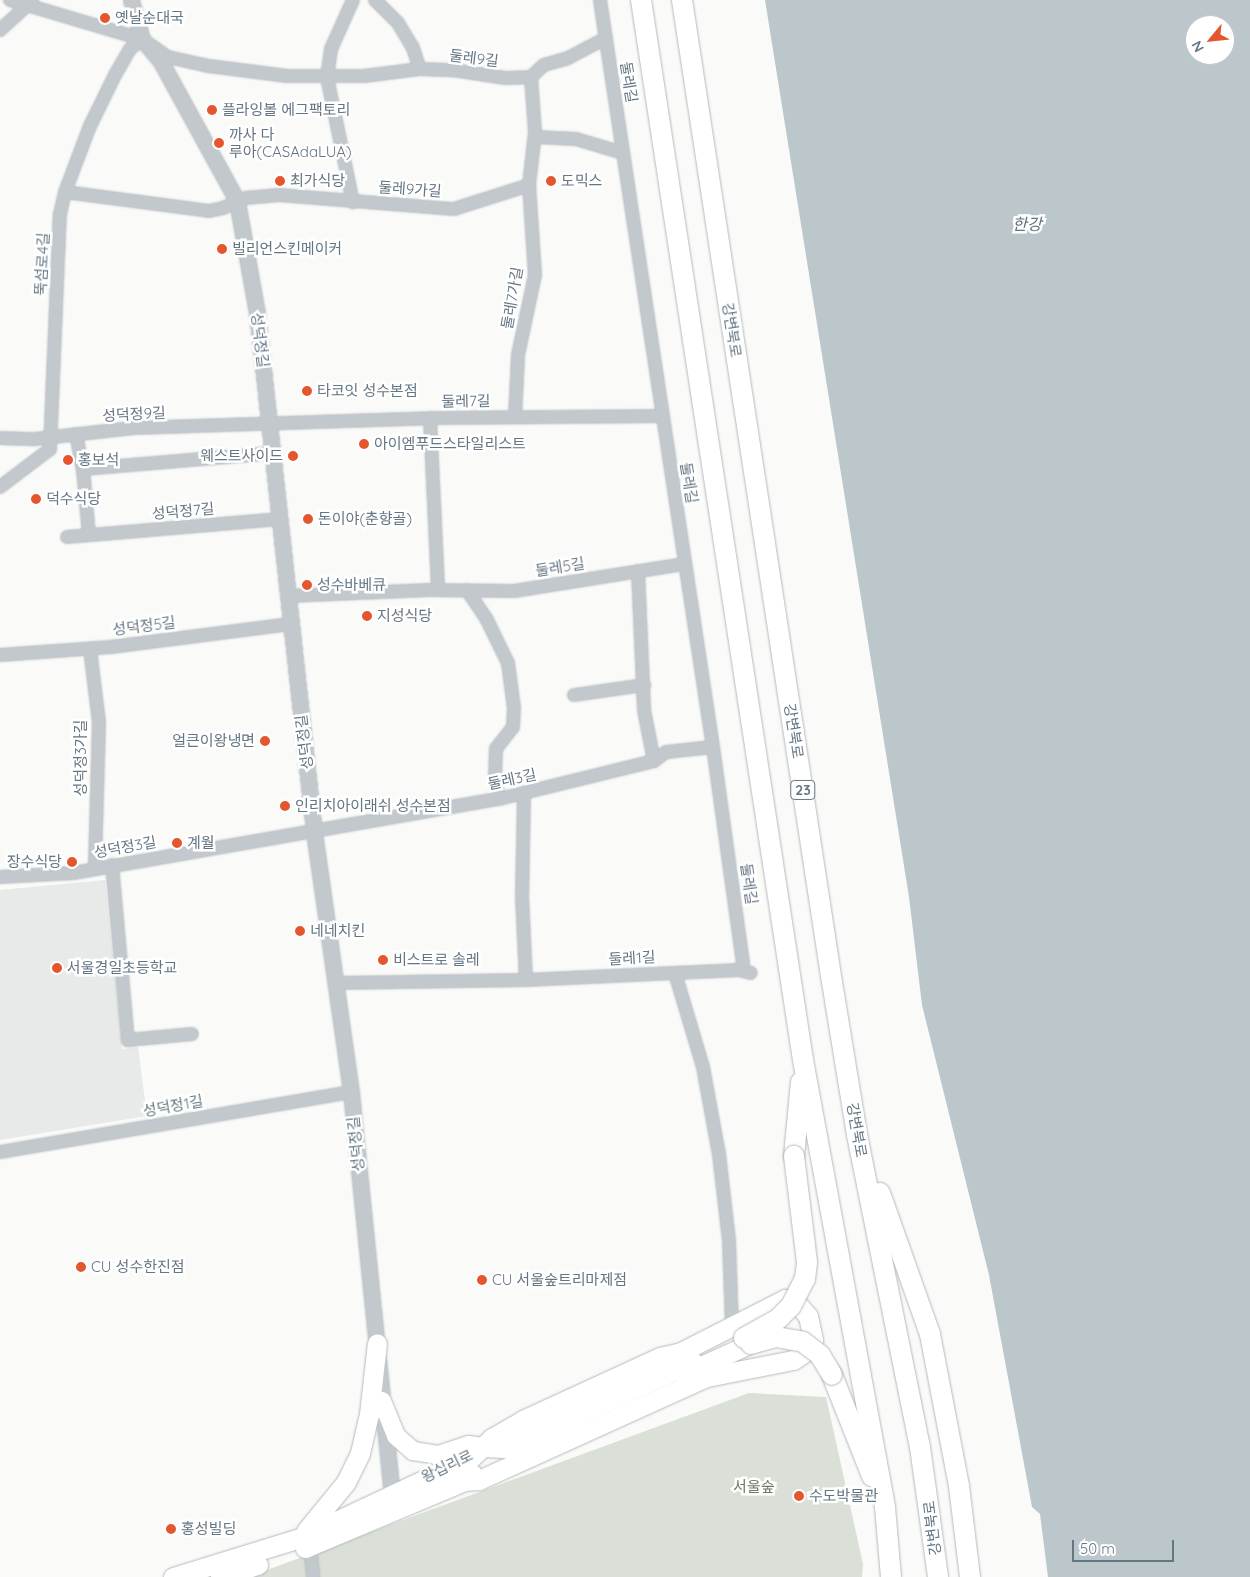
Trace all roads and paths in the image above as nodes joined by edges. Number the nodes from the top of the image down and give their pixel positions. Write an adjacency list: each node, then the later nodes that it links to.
1 (10, 0): 8 (street, 둘레9길)
2 (131, 0): 11 (street, 성덕정길)
3 (352, 0): 13 (street)
4 (375, 0): 12 (street)
5 (600, 0): 10 (street, 둘레길)
6 (641, 0): 57 (highway)
7 (682, 0): 59 (highway, 강변북로 / 23)
8 (30, 2): 9 (street); 11 (street, 둘레9길)
9 (0, 30)
10 (606, 38): 14 (street); 16 (street, 둘레길)
11 (142, 39): 13 (street, 둘레9길); 18 (street, 뚝섬로4길); 19 (street, 성덕정길)
12 (420, 69): 13 (street, 둘레9길); 14 (street, 둘레9길)
13 (327, 77): 20 (street)
14 (531, 77): 15 (street)
15 (535, 137): 16 (street); 17 (street)
16 (623, 153): 21 (street, 둘레길)
17 (529, 185): 20 (street, 둘레9가길); 22 (street, 둘레7가길)
18 (65, 192): 19 (street, 둘레9가길); 26 (street, 뚝섬로4길)
19 (237, 202): 20 (street, 둘레9가길); 24 (street, 성덕정길)
20 (353, 202)
21 (663, 416): 22 (street, 둘레7길); 34 (street, 둘레길)
22 (516, 417): 23 (street, 둘레7길)
23 (430, 418): 24 (street, 둘레7길); 36 (street)
24 (270, 426): 25 (street, 성덕정9길); 28 (street, 성덕정길)
25 (76, 434): 26 (street, 성덕정9길); 29 (street)
26 (49, 437): 27 (street, 성덕정9길); 30 (street, 뚝섬로4길)
27 (0, 438)
28 (273, 453): 29 (street); 31 (street, 성덕정길)
29 (83, 469): 32 (street)
30 (0, 487)
31 (280, 519): 32 (street, 성덕정7길); 38 (street, 성덕정길)
32 (89, 535): 33 (street, 성덕정7길)
33 (67, 537)
34 (685, 564): 35 (street, 둘레5길); 44 (street, 둘레길)
35 (638, 571): 37 (street, 둘레5길); 42 (street)
36 (438, 590): 37 (street, 둘레5길); 38 (street, 둘레5길)
37 (467, 590): 47 (street)
38 (288, 596): 39 (street, 성덕정길)
39 (291, 624): 40 (street, 성덕정5길); 48 (street, 성덕정길)
40 (90, 648): 41 (street, 성덕정5길); 50 (street, 성덕정3가길)
41 (0, 655)
42 (644, 685): 43 (street); 45 (street)
43 (574, 695)
44 (712, 746): 45 (street, 둘레3길); 52 (street, 둘레길)
45 (654, 761): 46 (street, 둘레3길)
46 (524, 795): 47 (street, 둘레3길); 54 (street)
47 (498, 799): 48 (street, 둘레3길)
48 (314, 832): 49 (street, 성덕정3길); 55 (street, 성덕정길)
49 (112, 865): 50 (street, 성덕정3길); 56 (street)
50 (96, 868): 51 (street, 성덕정3길)
51 (0, 876)
52 (745, 971): 53 (street, 둘레1길)
53 (675, 973): 54 (street, 둘레1길); 61 (street)
54 (526, 980): 55 (street, 둘레1길)
55 (337, 982): 58 (street, 성덕정길)
56 (192, 1034)
57 (803, 1060): 61 (highway, bridge); 68 (highway)
58 (351, 1092): 60 (street, 성덕정1길); 62 (street, 성덕정길)
59 (855, 1123): 74 (highway, 강변북로 / 23); 75 (highway)
60 (0, 1152)
61 (741, 1337): 64 (main road, 왕십리로); 65 (main road); 66 (main road); 68 (highway, bridge)
62 (376, 1343): 63 (street, 성덕정길); 69 (main road)
63 (382, 1401): 65 (main road); 67 (street, 성덕정길)
64 (523, 1445): 65 (main road, 왕십리로); 66 (main road, 왕십리로)
65 (484, 1447): 67 (main road, 왕십리로)
66 (464, 1481): 67 (main road, 왕십리로)
67 (392, 1502): 69 (main road, 왕십리로)
68 (885, 1507): 73 (highway)
69 (305, 1542): 70 (main road, 왕십리로); 71 (main road, 왕십리로); 72 (street)
70 (173, 1577)
71 (220, 1577)
72 (313, 1577)
73 (891, 1577)
74 (938, 1577)
75 (970, 1577)

